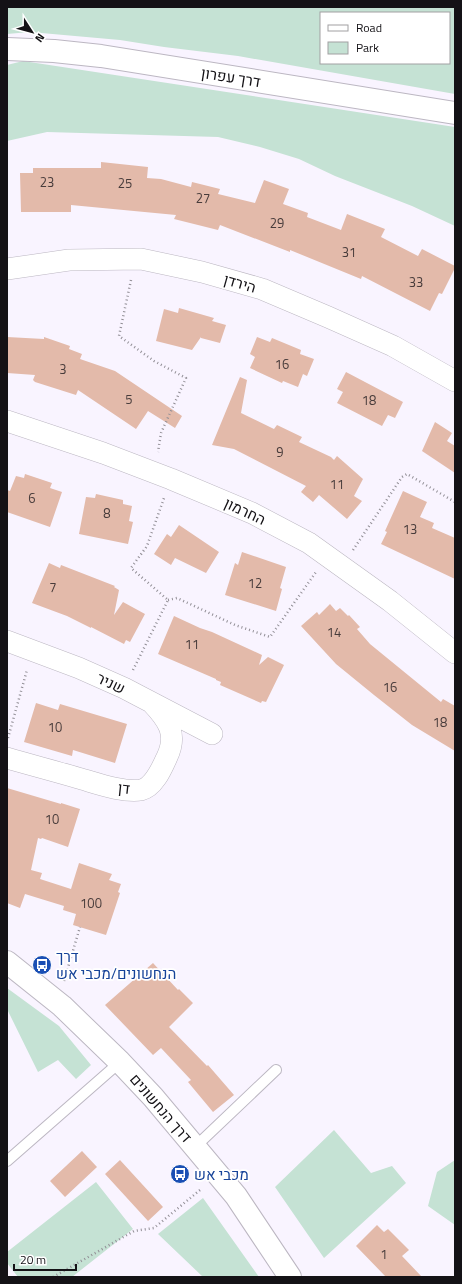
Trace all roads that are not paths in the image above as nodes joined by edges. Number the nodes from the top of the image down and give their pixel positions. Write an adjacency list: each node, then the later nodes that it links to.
1 (7, 49): 2 (street, דרך עפרון)
2 (455, 113)
3 (7, 269): 4 (street, הירדן)
4 (455, 381)
5 (7, 421): 7 (street, החרמון)
6 (7, 641): 8 (street, שניר)
7 (455, 653)
8 (152, 703): 9 (street, שניר); 10 (street, דן)
9 (212, 734)
10 (7, 758)
11 (7, 962): 12 (street, דרך הנחשונים)
12 (120, 1062): 14 (street, דרך הנחשונים); 15 (lane)
13 (276, 1070): 14 (lane)
14 (195, 1147): 16 (street, דרך הנחשונים)
15 (7, 1161)
16 (290, 1277)

